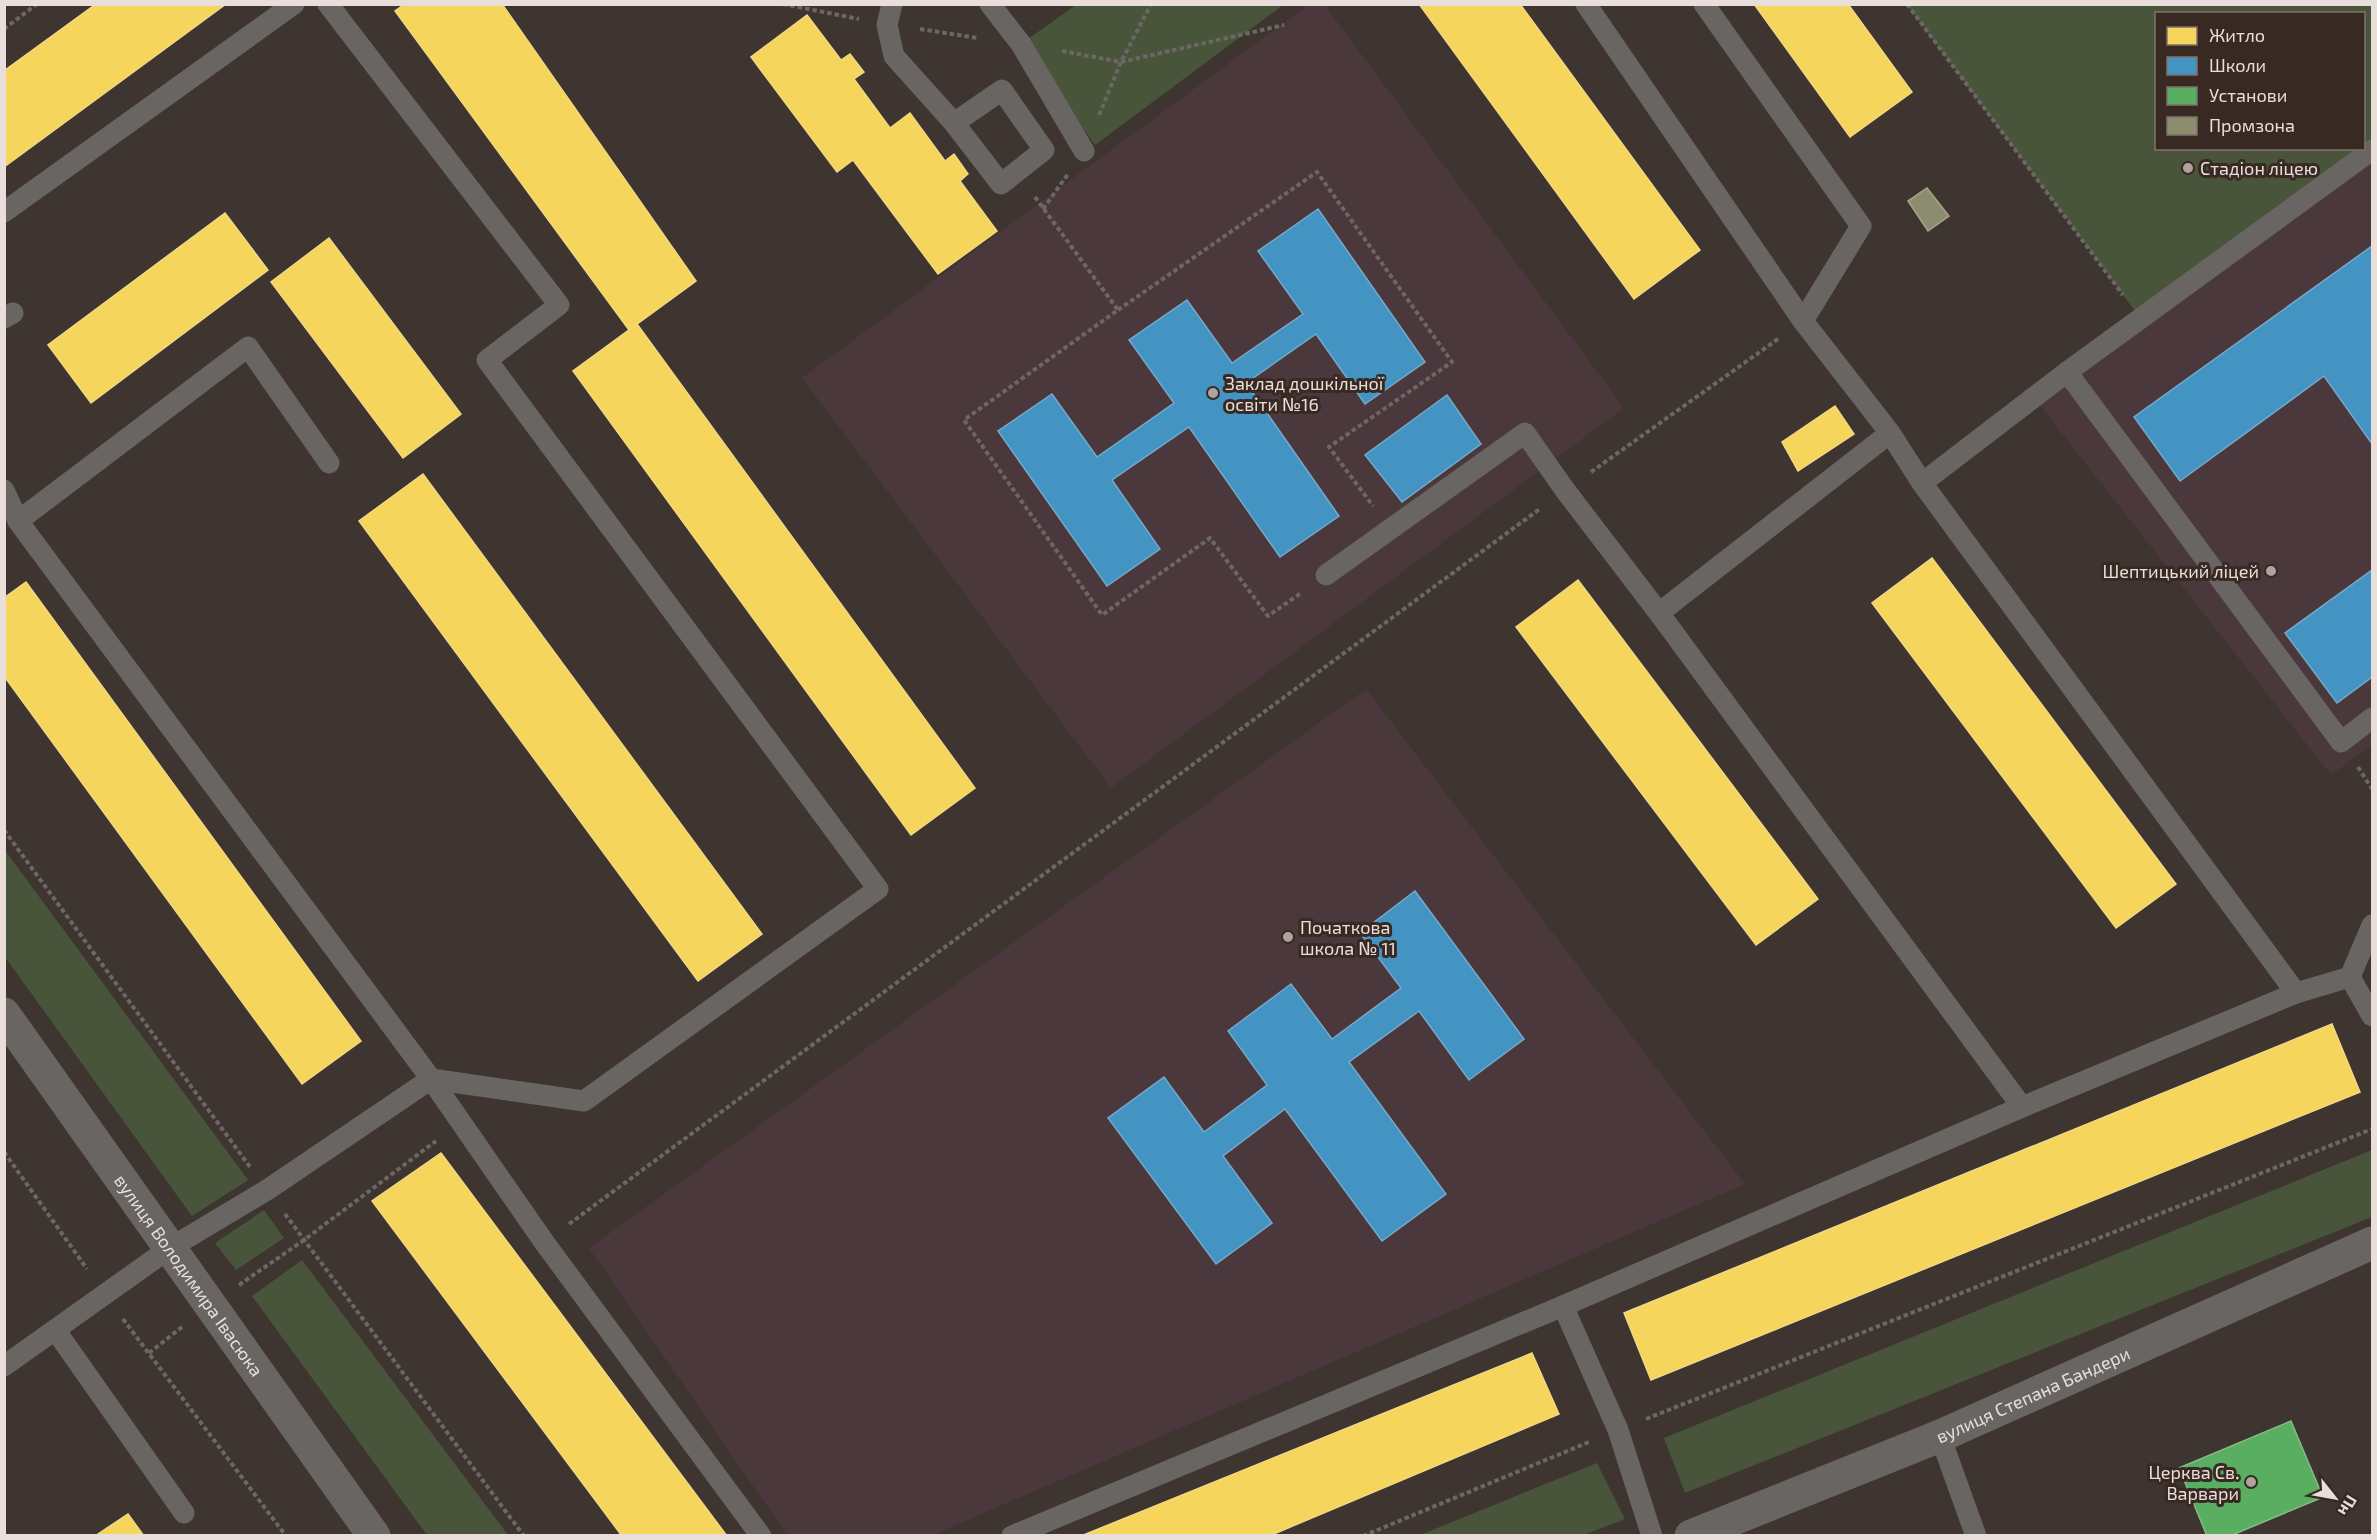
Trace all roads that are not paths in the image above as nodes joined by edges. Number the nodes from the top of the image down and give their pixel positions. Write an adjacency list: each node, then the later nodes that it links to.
1 (294, 4): 10 (lane)
2 (328, 4): 26 (lane)
3 (990, 4): 9 (lane)
4 (1586, 4): 11 (lane)
5 (1704, 4): 11 (lane)
6 (890, 14): 7 (lane)
7 (954, 123)
8 (2373, 150): 12 (lane)
9 (1084, 151)
10 (4, 212)
11 (1803, 321): 13 (lane)
12 (2067, 372): 15 (lane); 20 (lane)
13 (1890, 433): 15 (lane); 19 (lane)
14 (329, 464): 17 (lane)
15 (1922, 483): 23 (lane)
16 (4, 490): 17 (lane)
17 (18, 521): 26 (lane)
18 (1326, 575): 19 (lane)
19 (1659, 612): 27 (lane)
20 (2373, 718)
21 (2373, 925): 22 (lane)
22 (2350, 977): 23 (lane); 25 (lane)
23 (2296, 993): 27 (lane)
24 (4, 1014): 29 (street, вулиця Володимира Івасюка)
25 (2373, 1016)
26 (431, 1079): 29 (lane); 36 (lane)
27 (2022, 1107): 30 (lane)
28 (2373, 1243): 33 (street, вулиця Степана Бандери)
29 (170, 1248): 31 (lane); 35 (street, вулиця Володимира Івасюка)
30 (1563, 1306): 37 (lane); 38 (lane)
31 (56, 1331): 32 (lane); 34 (lane)
32 (4, 1366)
33 (1940, 1436): 39 (street, вулиця Степана Бандери); 40 (lane)
34 (184, 1513)
35 (374, 1536)
36 (762, 1536)
37 (1012, 1536)
38 (1652, 1536)
39 (1691, 1536)
40 (1976, 1536)

